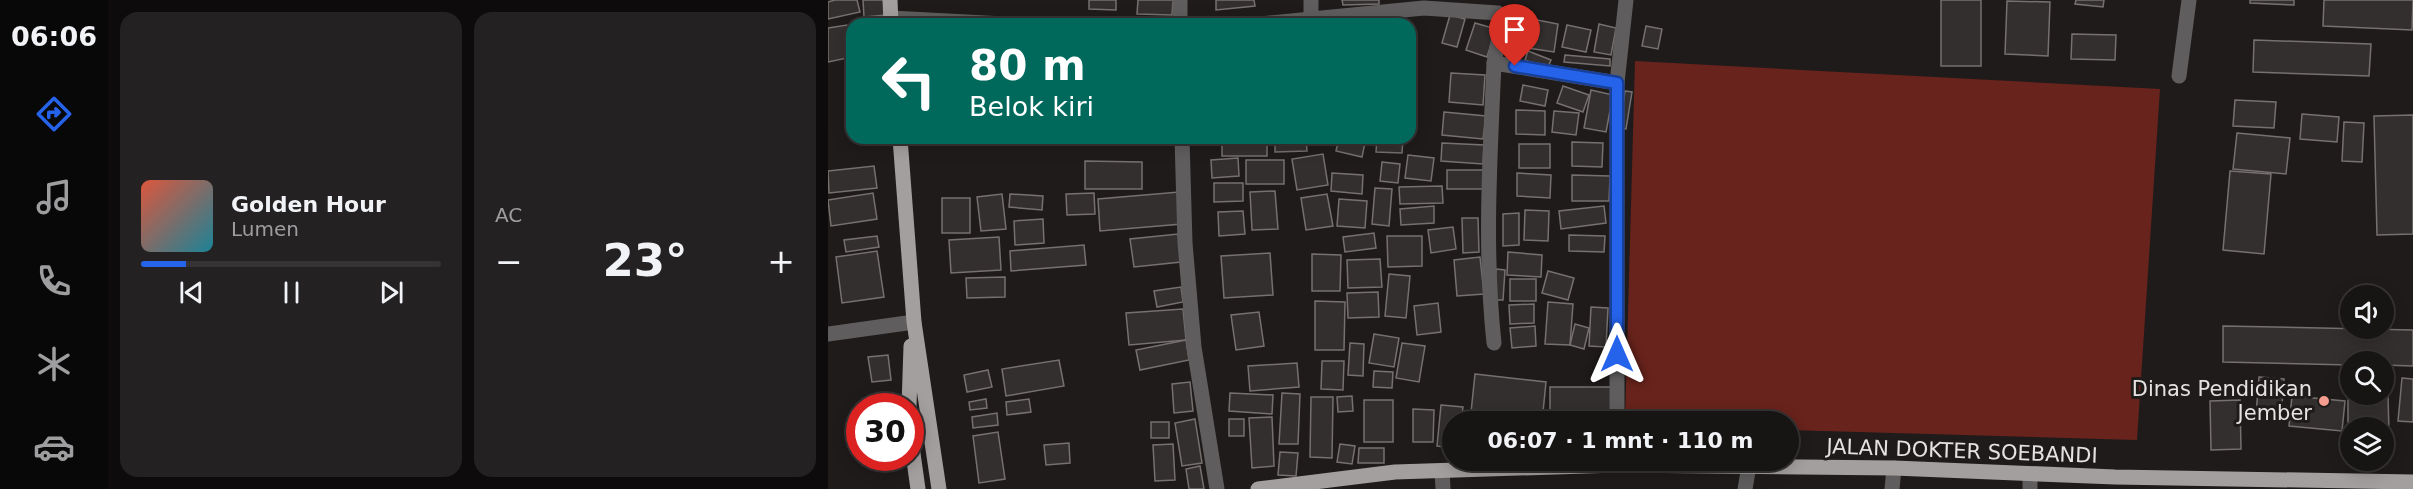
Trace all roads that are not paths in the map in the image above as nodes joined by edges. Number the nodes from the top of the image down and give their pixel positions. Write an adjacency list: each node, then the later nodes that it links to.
1 (890, 0): 7 (main road)
2 (1180, 0): 8 (street)
3 (1311, 0): 9 (street)
4 (1626, 0): 12 (street)
5 (2189, 0): 11 (street)
6 (1424, 4): 9 (street); 10 (street)
7 (891, 18)
8 (1180, 18)
9 (1311, 18)
10 (1494, 63): 12 (street); 17 (street)
11 (2179, 76)
12 (1617, 83): 19 (street)
13 (900, 144): 15 (main road)
14 (1182, 144): 31 (street)
15 (914, 322): 16 (street); 18 (main road); 30 (main road)
16 (828, 334)
17 (1494, 343)
18 (909, 393)
19 (1617, 411)
20 (1799, 467): 21 (main road, JALAN DOKTER SOEBANDI)
21 (1894, 468): 25 (main road, JALAN DOKTER SOEBANDI); 35 (street)
22 (915, 471): 29 (main road)
23 (1442, 471): 32 (main road, JALAN DOKTER SOEBANDI); 33 (street)
24 (1748, 471): 34 (street)
25 (2030, 482): 27 (main road, JALAN DOKTER SOEBANDI)
26 (2413, 482): 28 (main road, JALAN DOKTER SOEBANDI)
27 (2114, 483): 28 (main road, JALAN DOKTER SOEBANDI)
28 (2232, 484)
29 (918, 489)
30 (939, 489)
31 (1217, 489)
32 (1258, 489)
33 (1443, 489)
34 (1745, 489)
35 (1892, 489)

